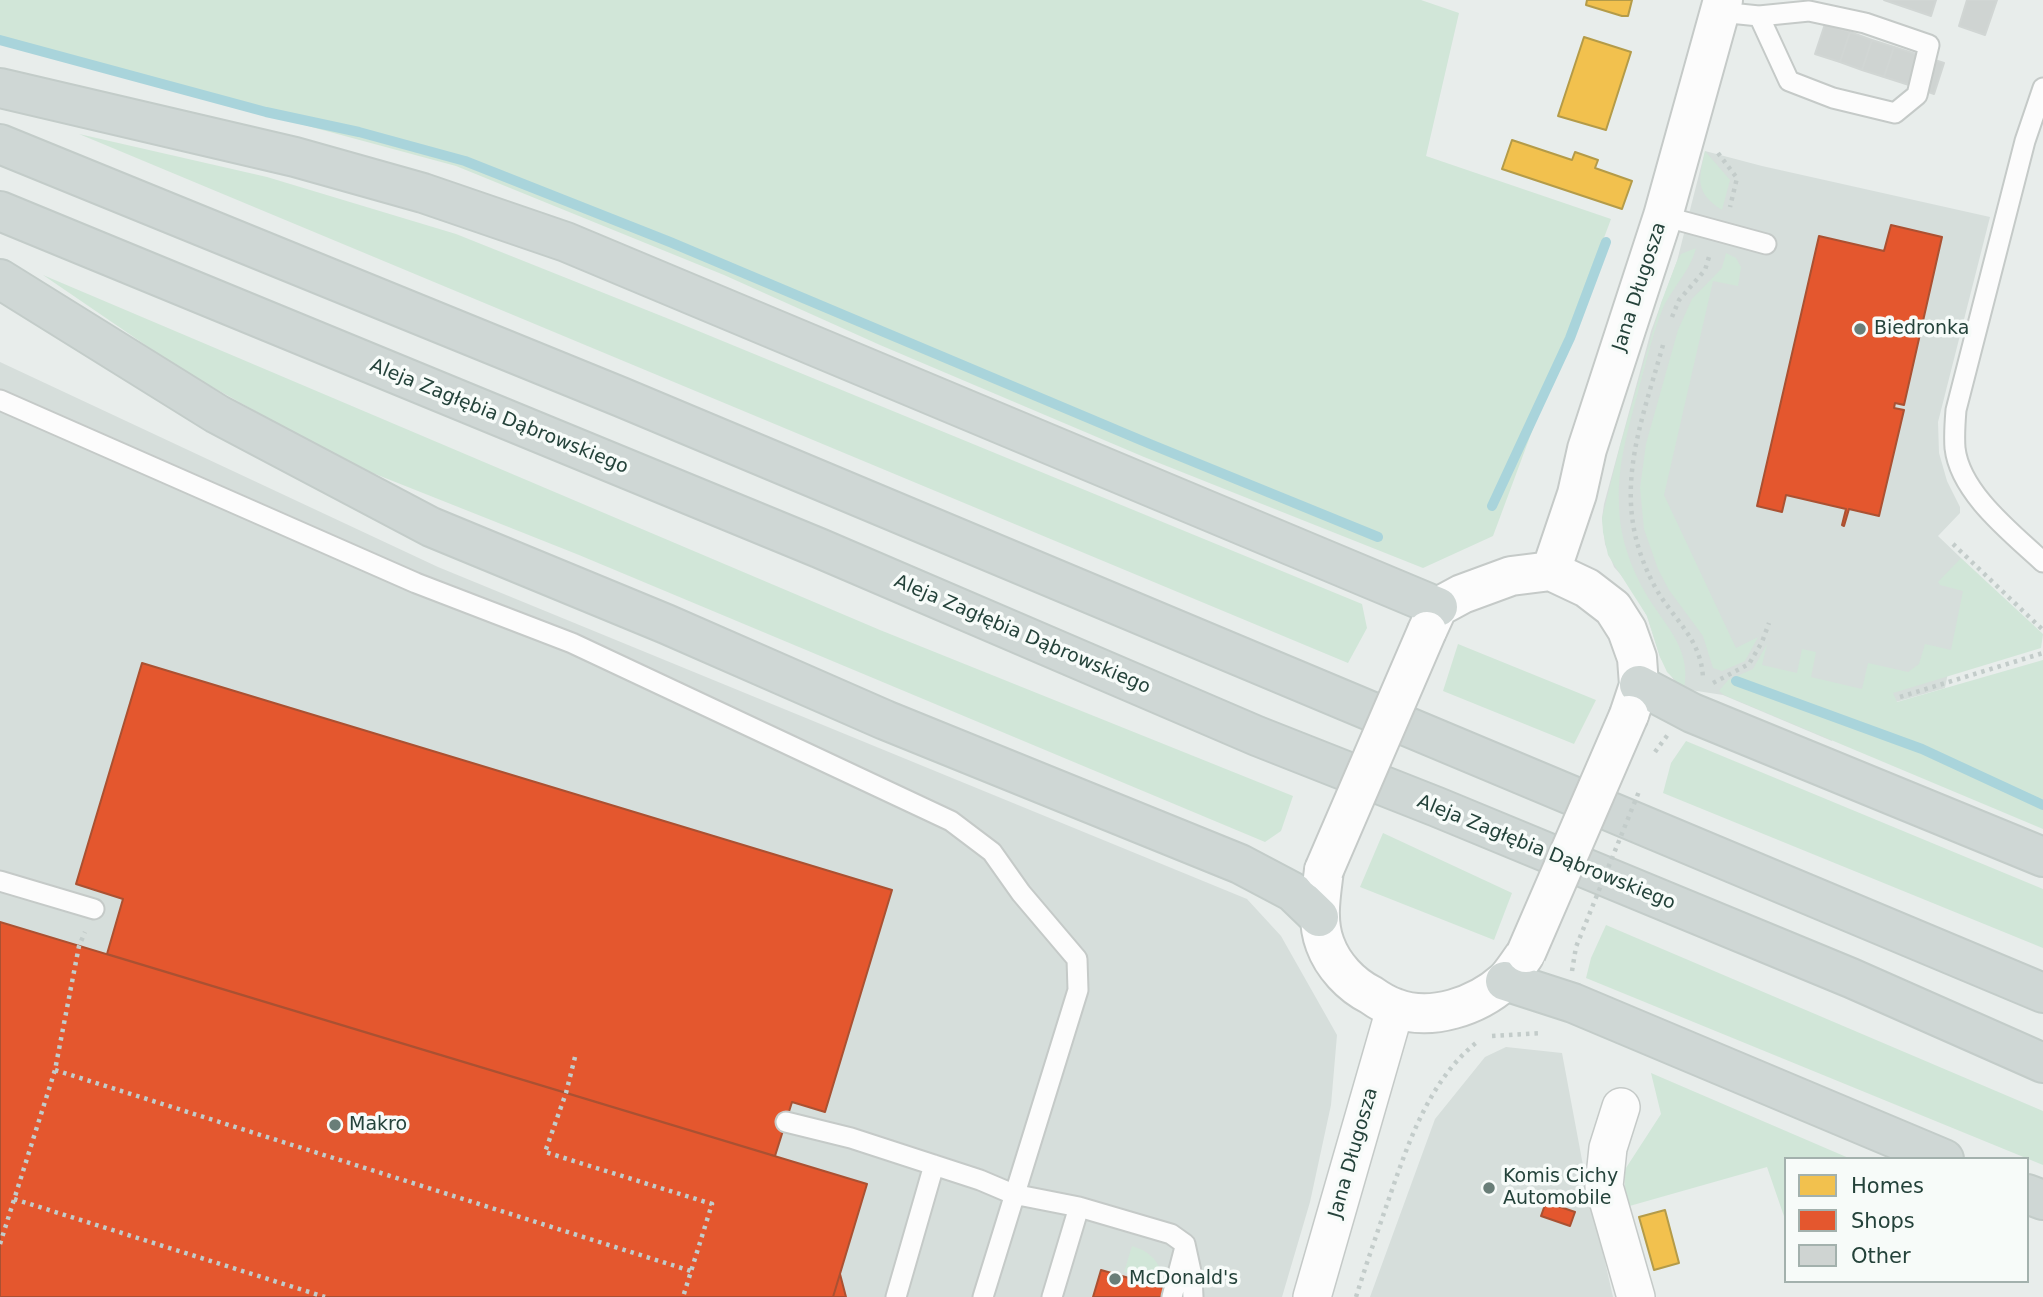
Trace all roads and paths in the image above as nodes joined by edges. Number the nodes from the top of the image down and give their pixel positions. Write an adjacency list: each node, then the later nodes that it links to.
1 (1722, 6): 2 (lane); 9 (street, Jana Długosza)
2 (1759, 16): 2 (lane)
3 (0, 88): 19 (main road)
4 (2043, 88): 17 (lane)
5 (0, 144): 34 (main road)
6 (1716, 150): 8 (path)
7 (0, 211): 37 (main road, Aleja Zagłębia Dąbrowskiego)
8 (1729, 212)
9 (1663, 216): 10 (lane); 18 (street, Jana Długosza)
10 (1766, 244)
11 (1712, 248): 13 (path)
12 (0, 279): 31 (main road)
13 (1669, 325)
14 (1666, 334): 20 (path)
15 (0, 400): 43 (lane)
16 (1953, 544): 21 (path)
17 (2043, 562)
18 (1551, 571): 19 (street); 24 (street)
19 (1433, 619): 31 (street, bridge)
20 (1769, 624)
21 (2043, 630)
22 (2043, 653): 23 (path)
23 (1900, 697)
24 (1634, 700): 25 (main road); 32 (street, bridge)
25 (1681, 723): 26 (path, bridge); 28 (main road)
26 (1650, 764)
27 (1641, 788): 33 (path, bridge)
28 (2043, 857)
29 (0, 881): 30 (lane)
30 (94, 909): 38 (path)
31 (1319, 917): 35 (street)
32 (1516, 967): 33 (main road); 35 (street)
33 (1572, 987): 41 (main road); 57 (path)
34 (2043, 993)
35 (1395, 1009): 56 (street, Jana Długosza)
36 (575, 1057): 48 (path)
37 (2043, 1063)
38 (55, 1070): 44 (path); 48 (path)
39 (1620, 1107): 58 (street)
40 (786, 1122): 42 (lane)
41 (1940, 1157)
42 (934, 1165): 43 (lane); 51 (lane)
43 (1013, 1194): 45 (lane); 52 (lane)
44 (14, 1199): 46 (path); 49 (path)
45 (1079, 1207): 47 (lane); 53 (lane)
46 (0, 1244)
47 (1185, 1244): 54 (lane); 55 (lane)
48 (691, 1271): 50 (path)
49 (325, 1297)
50 (683, 1297)
51 (896, 1297)
52 (983, 1297)
53 (1052, 1297)
54 (1172, 1297)
55 (1193, 1297)
56 (1312, 1297)
57 (1356, 1297)
58 (1636, 1297)

